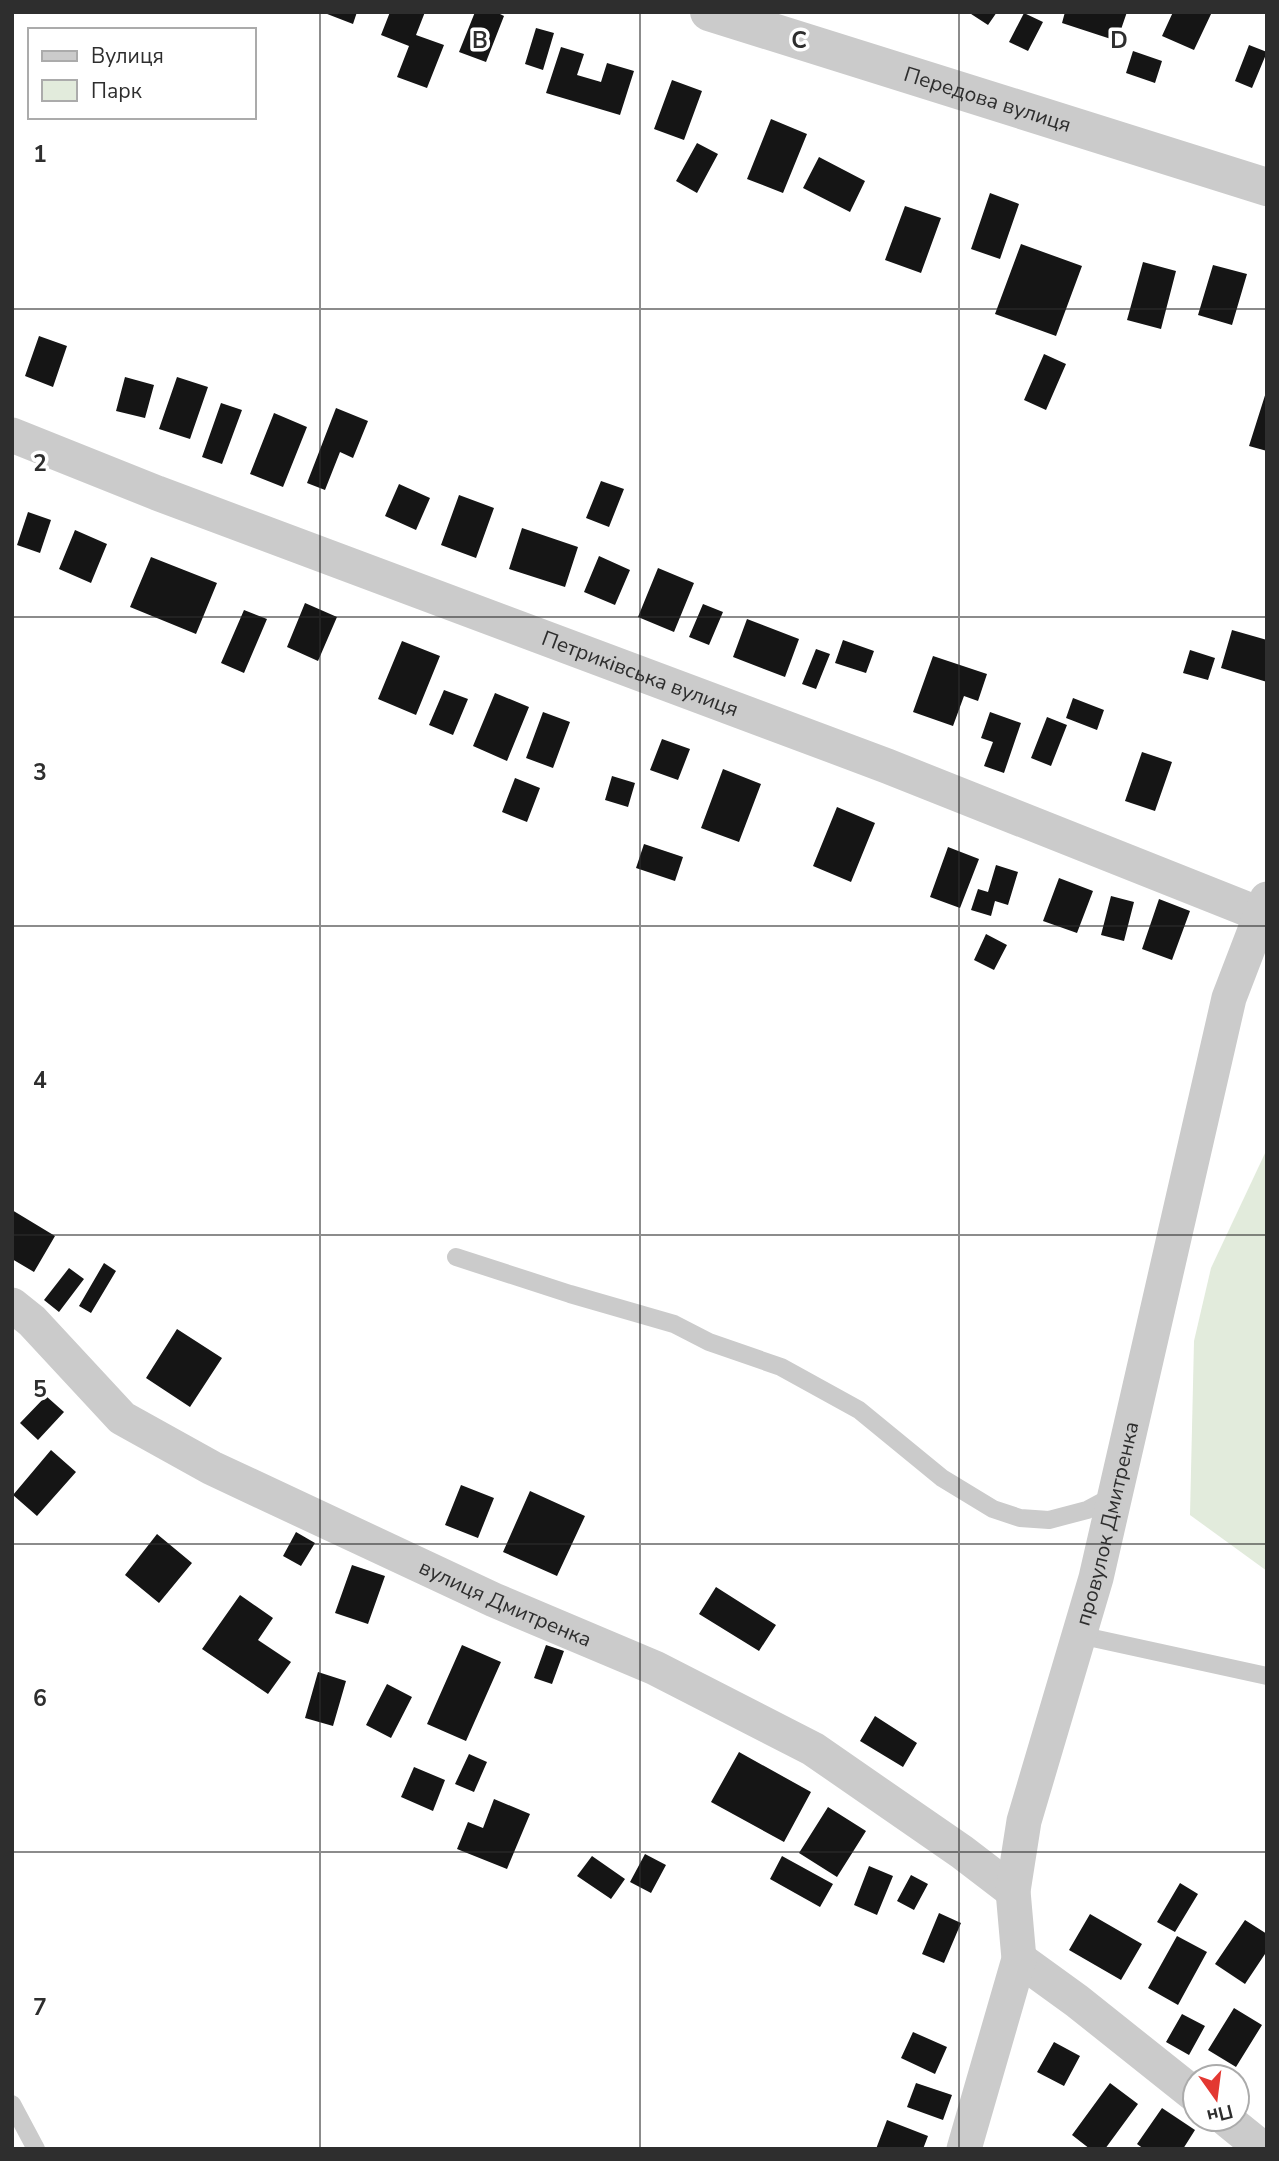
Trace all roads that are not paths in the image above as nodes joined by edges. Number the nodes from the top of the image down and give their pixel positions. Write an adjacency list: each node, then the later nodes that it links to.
1 (709, 12): 2 (street, Передова вулиця)
2 (1267, 187)
3 (12, 435): 4 (street, Петриківська вулиця)
4 (1265, 910): 7 (street, провулок Дмитренка)
5 (456, 1257): 7 (lane)
6 (12, 1305): 10 (street, вулиця Дмитренка)
7 (1115, 1495): 8 (street, провулок Дмитренка)
8 (1079, 1635): 9 (lane); 10 (street, провулок Дмитренка)
9 (1267, 1676)
10 (1013, 1891): 11 (street, провулок Дмитренка)
11 (1019, 1959): 12 (street); 16 (street, провулок Дмитренка)
12 (1181, 2084)
13 (12, 2104): 15 (lane)
14 (1243, 2133): 17 (street)
15 (36, 2149)
16 (964, 2149)
17 (1263, 2149)

